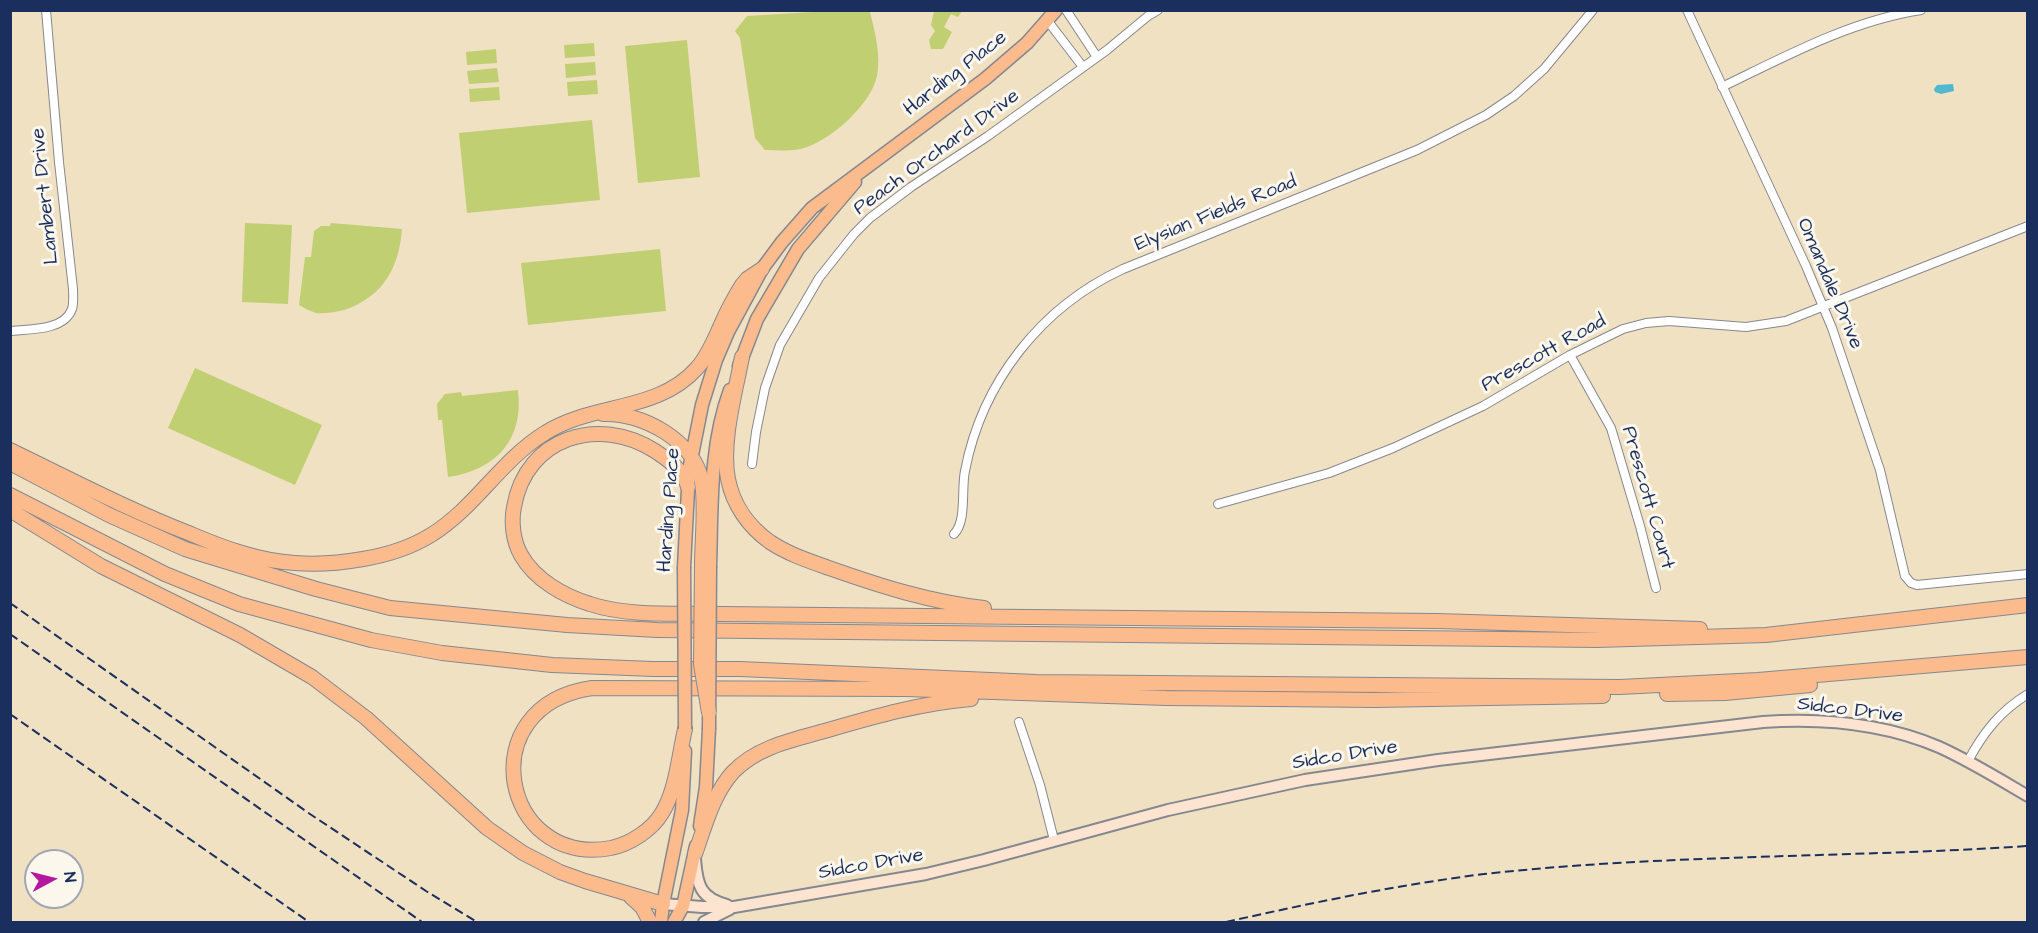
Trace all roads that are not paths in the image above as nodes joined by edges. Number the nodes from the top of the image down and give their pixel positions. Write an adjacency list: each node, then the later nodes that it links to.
1 (46, 10): 16 (street, Lambert Drive)
2 (1056, 10): 8 (main road, Harding Place)
3 (1066, 10): 9 (street)
4 (1158, 10): 9 (street, Peach Orchard Drive)
5 (1593, 10): 28 (street, Elysian Fields Road)
6 (1687, 10): 11 (street, Omandale Drive)
7 (1921, 10): 11 (street)
8 (1047, 20): 10 (street); 12 (main road, Harding Place)
9 (1097, 57): 10 (street, Peach Orchard Drive)
10 (1083, 67): 23 (street, Peach Orchard Drive)
11 (1722, 87): 15 (street, Omandale Drive)
12 (874, 160): 14 (main road, Harding Place); 18 (main road, Harding Place)
13 (2028, 226): 15 (street, Prescott Road)
14 (762, 269): 19 (highway); 21 (main road, Harding Place)
15 (1824, 307): 17 (street, Prescott Road); 30 (street, Omandale Drive)
16 (10, 331)
17 (1570, 355): 26 (street, Prescott Road); 31 (street, Prescott Court)
18 (742, 357): 29 (main road, Harding Place); 33 (highway)
19 (583, 416): 20 (highway); 21 (highway)
20 (10, 450)
21 (691, 459): 24 (main road, Harding Place); 29 (highway)
22 (10, 463): 34 (highway)
23 (753, 464)
24 (688, 487): 33 (highway); 41 (main road, Harding Place, bridge)
25 (10, 495): 36 (highway)
26 (1218, 504)
27 (10, 510): 46 (highway)
28 (954, 534)
29 (706, 566): 39 (highway, bridge)
30 (2028, 574)
31 (1656, 588)
32 (2028, 605): 34 (highway)
33 (1048, 617): 34 (highway)
34 (1843, 627)
35 (2028, 657): 36 (highway)
36 (1992, 660): 37 (highway)
37 (1033, 694): 41 (highway); 45 (highway)
38 (2028, 694): 42 (street)
39 (709, 713): 45 (main road, bridge)
40 (1019, 722): 44 (street)
41 (685, 729): 47 (main road, Harding Place)
42 (1968, 761): 43 (main road, Sidco Drive); 44 (main road, Sidco Drive)
43 (2028, 796)
44 (1054, 840): 49 (main road, Sidco Drive)
45 (695, 854): 48 (main road); 49 (main road)
46 (627, 894): 47 (highway); 50 (highway)
47 (663, 904): 48 (main road, Sidco Drive); 51 (main road, Harding Place)
48 (683, 906): 49 (main road, Sidco Drive); 52 (main road)
49 (737, 907): 53 (main road)
50 (650, 922)
51 (661, 922)
52 (674, 922)
53 (704, 922)

